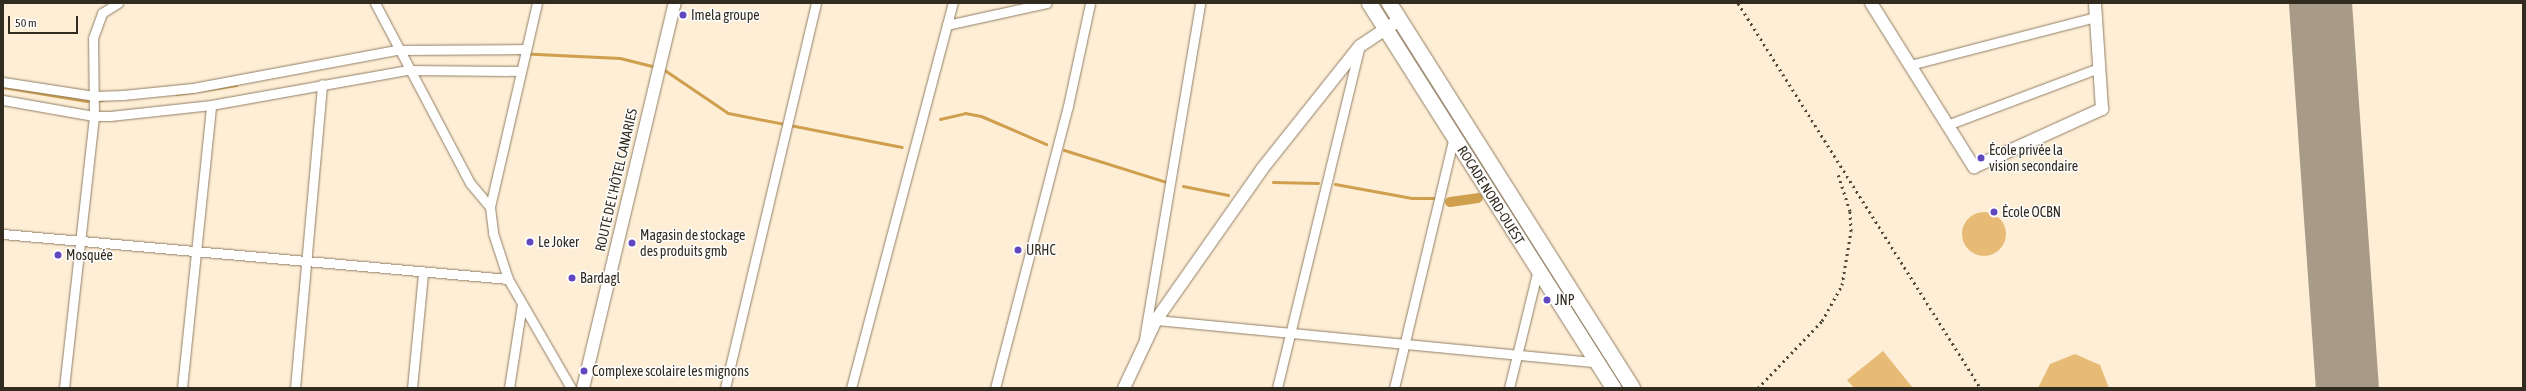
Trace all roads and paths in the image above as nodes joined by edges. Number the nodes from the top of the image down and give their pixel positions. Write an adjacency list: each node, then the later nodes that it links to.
1 (118, 3): 27 (street)
2 (536, 3): 19 (street)
3 (675, 3): 54 (street, ROUTE DE L'HÔTEL CANARIES)
4 (816, 3): 55 (street)
5 (953, 3): 16 (street)
6 (1047, 3): 16 (street)
7 (1090, 3): 57 (street)
8 (1200, 3): 45 (street)
9 (1369, 3): 17 (main road, ROCADE NORD-OUEST)
10 (1389, 3): 15 (main road, ROCADE NORD-OUEST)
11 (1871, 3): 21 (street)
12 (2095, 3): 14 (street)
13 (379, 5): 20 (street)
14 (2096, 17): 21 (street); 22 (street)
15 (1400, 20): 17 (street); 63 (main road, ROCADE NORD-OUEST)
16 (947, 25): 56 (street)
17 (1386, 28): 18 (street); 32 (main road, ROCADE NORD-OUEST)
18 (1360, 46): 42 (street); 43 (street)
19 (526, 49): 20 (street); 24 (street)
20 (397, 50): 23 (street); 27 (street)
21 (1910, 65): 31 (street)
22 (2099, 68): 31 (street); 31 (street)
23 (408, 70): 24 (street); 26 (street); 33 (street)
24 (521, 71): 33 (street)
25 (3, 82): 27 (street)
26 (322, 84): 29 (street); 37 (street)
27 (94, 96): 30 (street)
28 (3, 100): 30 (street)
29 (211, 105): 30 (street); 36 (street)
30 (94, 116): 35 (street)
31 (1948, 125)
32 (1454, 136): 38 (main road, ROCADE NORD-OUEST); 44 (street)
33 (490, 206): 40 (street)
34 (3, 234): 35 (street)
35 (79, 239): 36 (street); 48 (street)
36 (197, 252): 37 (street); 49 (street)
37 (306, 262): 39 (street); 50 (street)
38 (1538, 269): 46 (street); 47 (main road, ROCADE NORD-OUEST)
39 (423, 273): 40 (street); 51 (street)
40 (508, 279): 41 (street)
41 (522, 304): 52 (street); 53 (street)
42 (1156, 320): 43 (street); 45 (street)
43 (1290, 330): 44 (street); 59 (street)
44 (1404, 342): 46 (street); 60 (street)
45 (1143, 343): 58 (street)
46 (1517, 354): 47 (street); 61 (street)
47 (1596, 362): 62 (main road, ROCADE NORD-OUEST)
48 (64, 388)
49 (182, 388)
50 (295, 388)
51 (412, 388)
52 (509, 388)
53 (571, 388)
54 (583, 388)
55 (725, 388)
56 (851, 388)
57 (995, 388)
58 (1124, 388)
59 (1277, 388)
60 (1394, 388)
61 (1509, 388)
62 (1613, 388)
63 (1632, 388)

